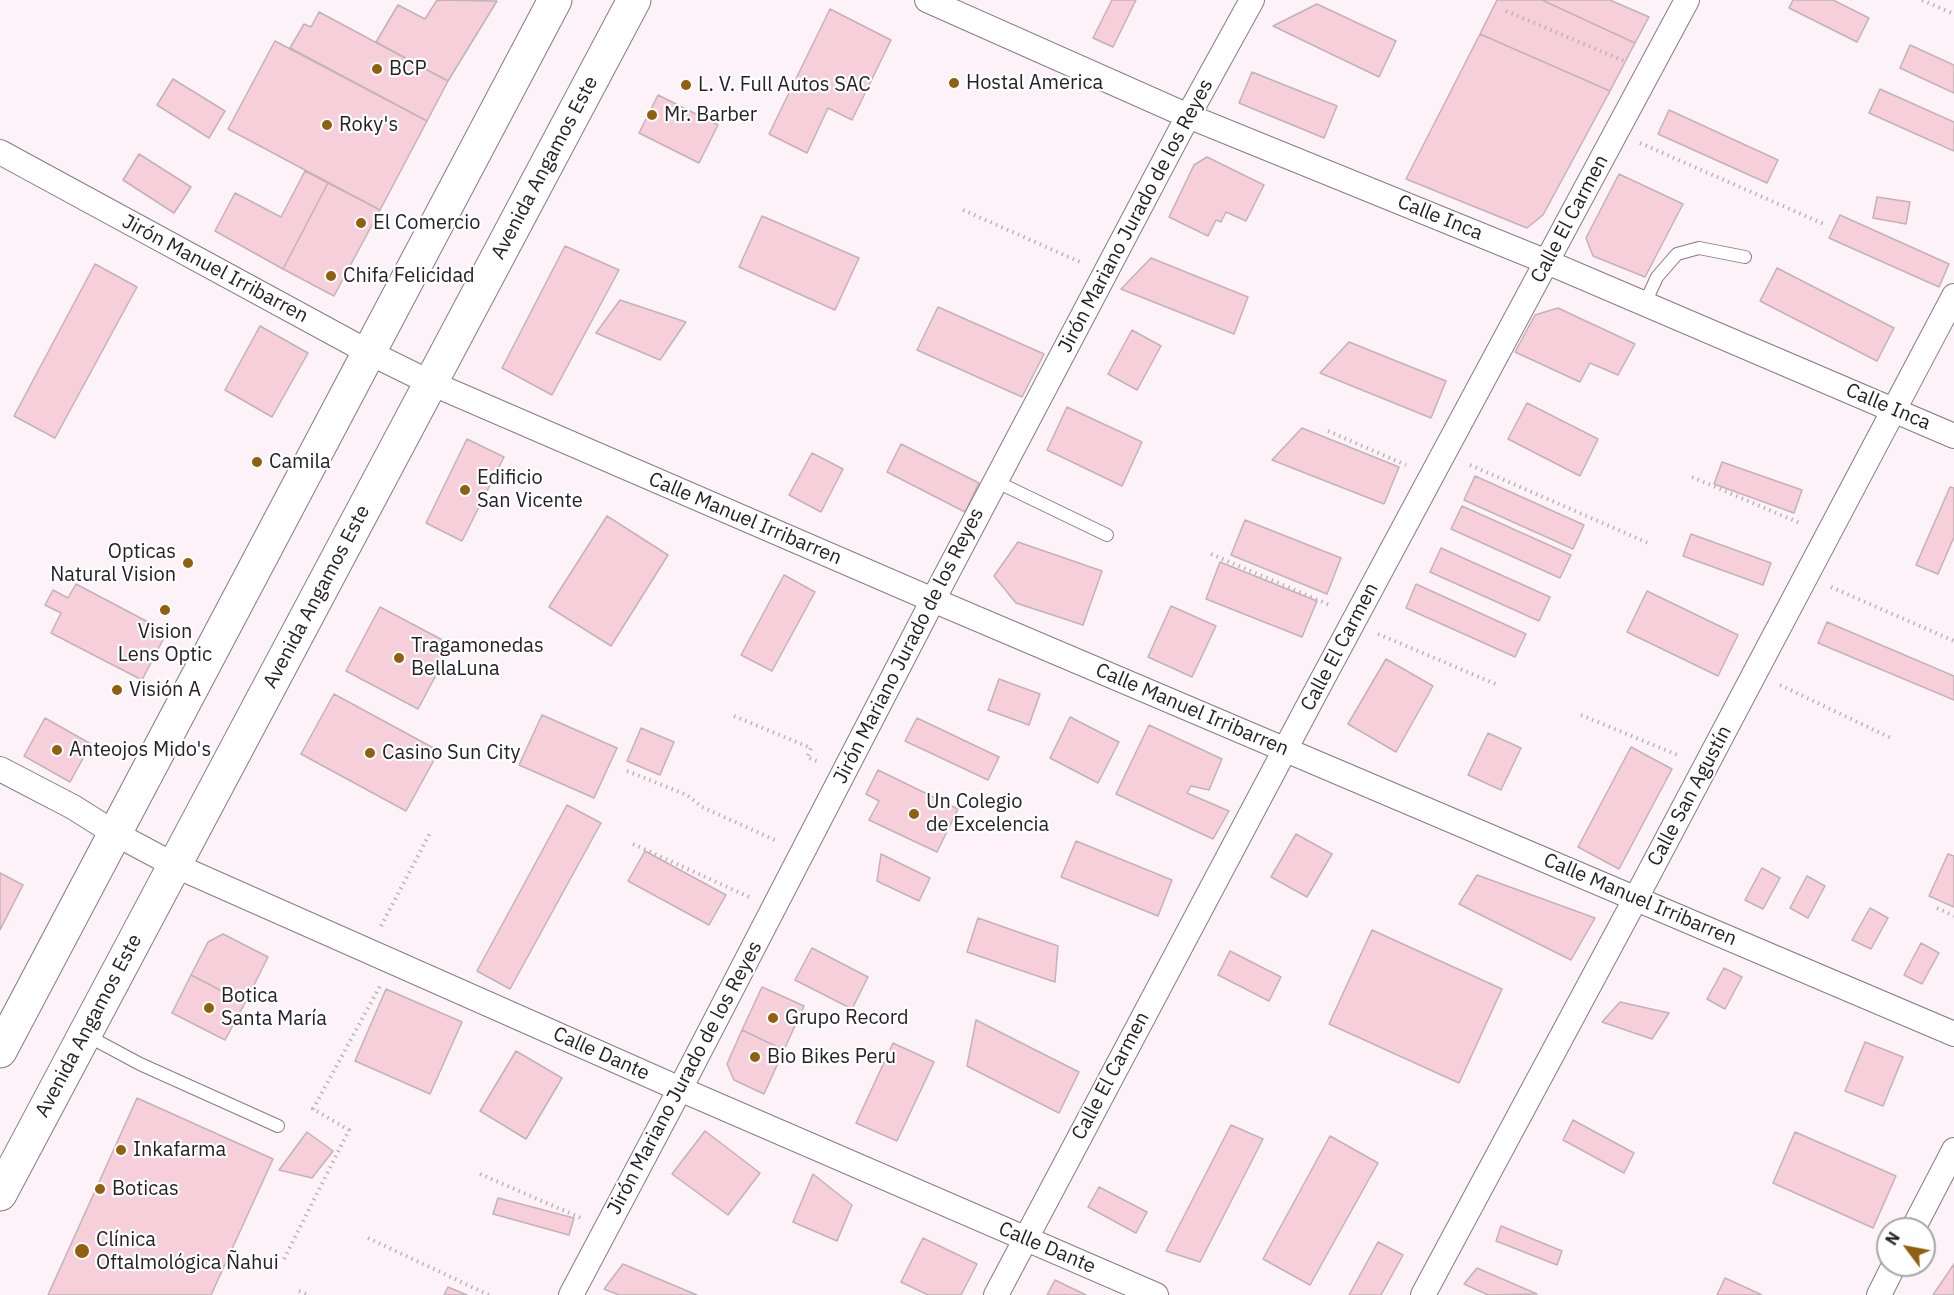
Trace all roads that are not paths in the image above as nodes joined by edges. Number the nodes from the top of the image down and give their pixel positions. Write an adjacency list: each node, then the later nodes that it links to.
1 (555, 0): 12 (main road)
2 (634, 0): 13 (main road, Avenida Angamos Este)
3 (927, 0): 6 (street, Calle Inca)
4 (1252, 0): 6 (street, Jirón Mariano Jurado de los Reyes)
5 (1687, 0): 9 (street, Calle El Carmen)
6 (1188, 116): 9 (street, Calle Inca); 16 (street, Jirón Mariano Jurado de los Reyes)
7 (0, 152): 12 (street, Jirón Manuel Irribarren)
8 (1745, 257): 11 (lane)
9 (1547, 262): 11 (street, Calle Inca); 19 (street, Calle El Carmen)
10 (1954, 296): 14 (street, Calle San Agustín)
11 (1645, 303): 14 (street, Calle Inca)
12 (369, 353): 13 (street, Jirón Manuel Irribarren); 21 (main road)
13 (431, 383): 18 (street, Calle Manuel Irribarren); 22 (main road, Avenida Angamos Este)
14 (1894, 409): 15 (street, Calle Inca); 23 (street, Calle San Agustín)
15 (1954, 436)
16 (995, 481): 17 (lane); 18 (street, Jirón Mariano Jurado de los Reyes)
17 (1107, 535)
18 (933, 600): 19 (street, Calle Manuel Irribarren); 27 (street, Jirón Mariano Jurado de los Reyes)
19 (1285, 749): 23 (street, Calle Manuel Irribarren); 32 (street, Calle El Carmen)
20 (0, 769): 21 (street, Calle Dante)
21 (116, 834): 22 (street, Calle Dante); 26 (main road)
22 (174, 865): 24 (main road, Avenida Angamos Este); 27 (street, Calle Dante)
23 (1636, 898): 25 (street, Calle Manuel Irribarren); 37 (street, Calle San Agustín)
24 (85, 1034): 28 (lane); 30 (main road, Avenida Angamos Este)
25 (1954, 1034)
26 (0, 1051)
27 (680, 1089): 32 (street, Calle Dante); 34 (street, Jirón Mariano Jurado de los Reyes)
28 (278, 1126)
29 (1954, 1150): 31 (street)
30 (0, 1194)
31 (1919, 1217)
32 (1024, 1238): 35 (street, Calle El Carmen); 36 (street, Calle Dante)
33 (1888, 1277): 38 (street)
34 (571, 1295)
35 (996, 1295)
36 (1156, 1295)
37 (1423, 1295)
38 (1879, 1295)

